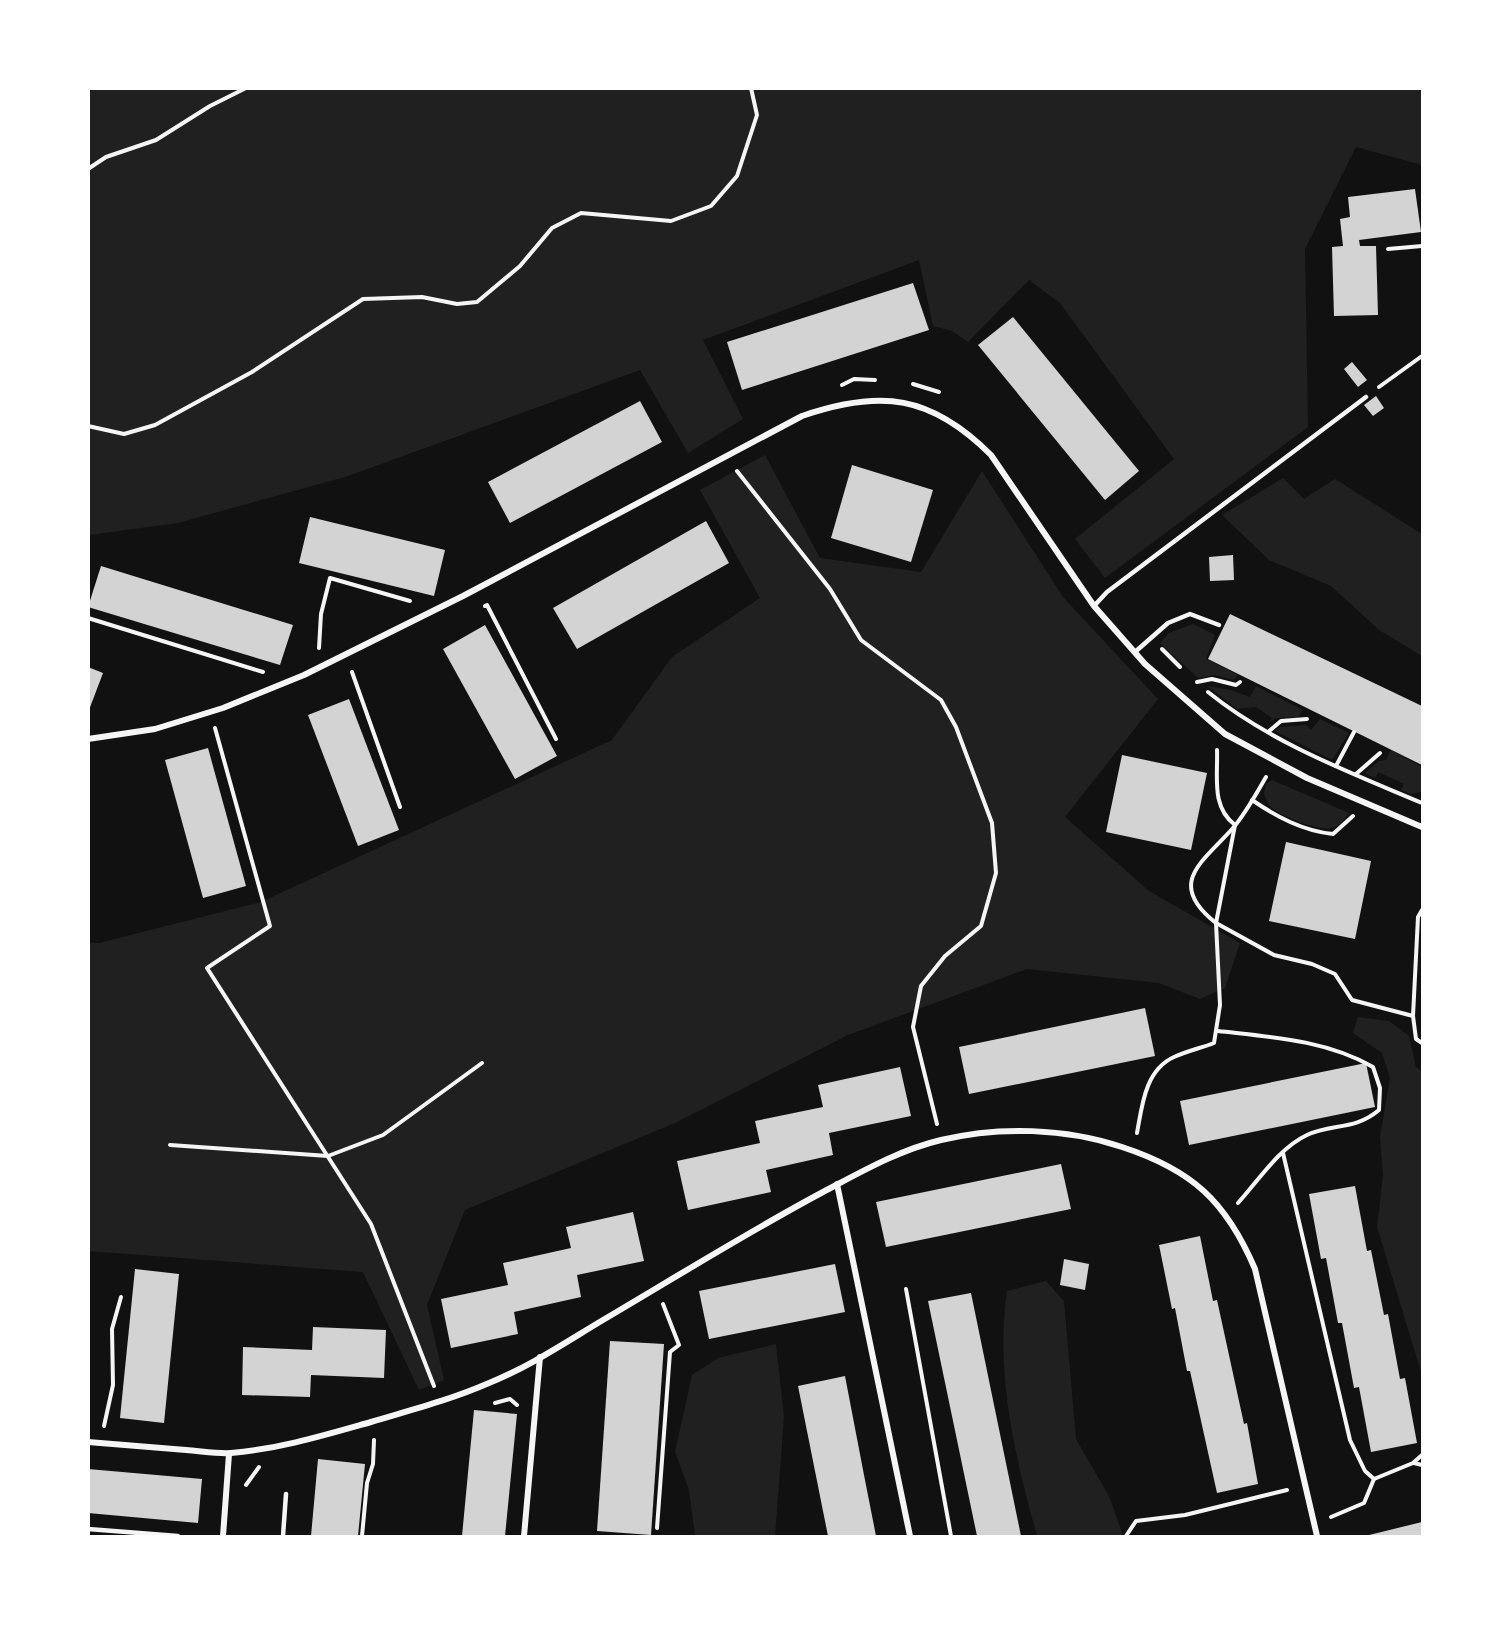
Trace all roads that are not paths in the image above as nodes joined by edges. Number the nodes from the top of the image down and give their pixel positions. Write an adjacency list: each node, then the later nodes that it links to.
1 (1366, 397): 2 (lane)
2 (1094, 606): 4 (street); 5 (street)
3 (1219, 625): 4 (lane)
4 (1135, 652): 6 (street)
5 (88, 739)
6 (1422, 827)
7 (837, 1185): 8 (street); 17 (street); 18 (street)
8 (540, 1357): 10 (street); 16 (street)
9 (88, 1442): 10 (street)
10 (229, 1454): 14 (street)
11 (286, 1494): 15 (lane)
12 (88, 1528): 13 (lane)
13 (178, 1536)
14 (223, 1536)
15 (283, 1536)
16 (524, 1536)
17 (910, 1536)
18 (1317, 1536)

